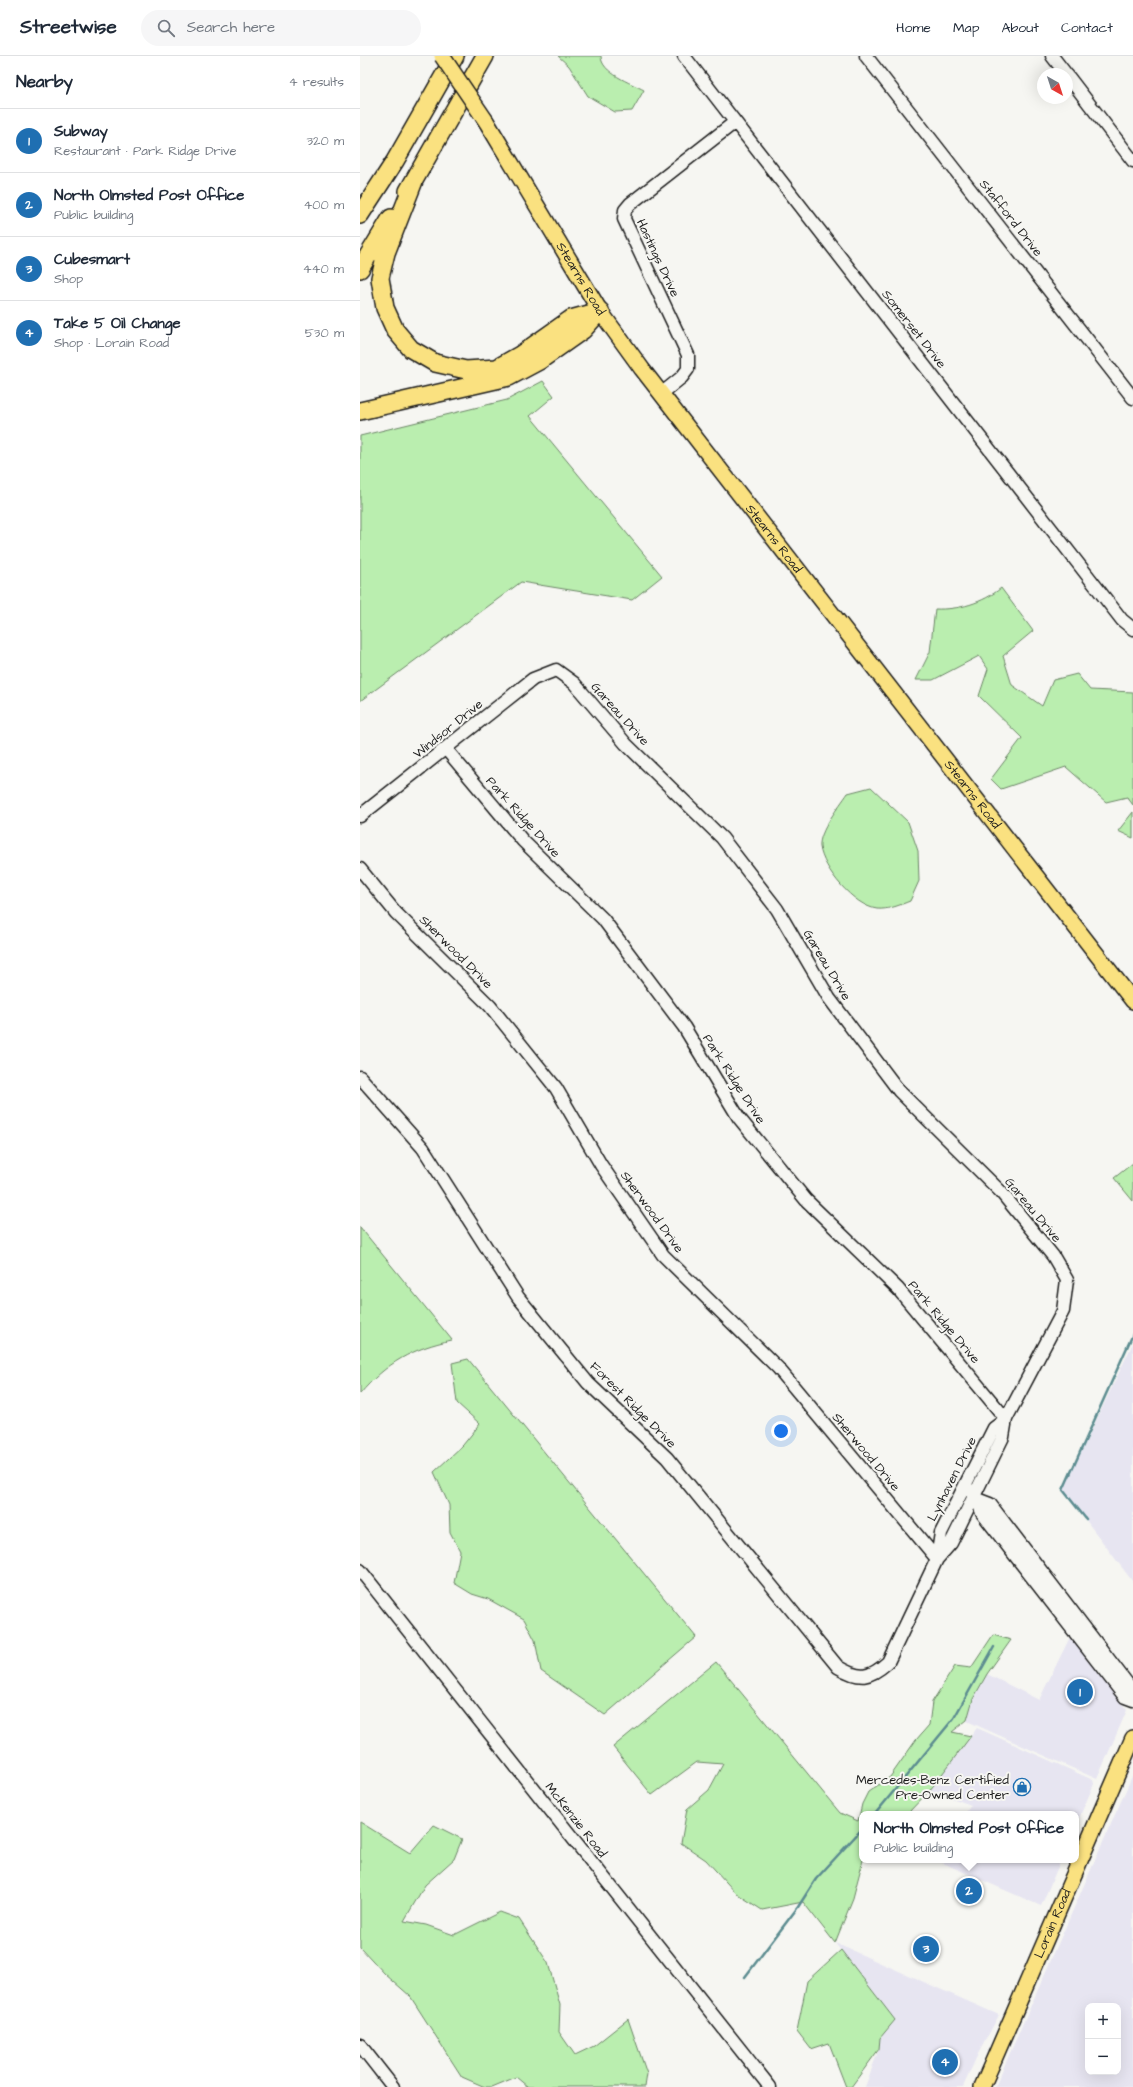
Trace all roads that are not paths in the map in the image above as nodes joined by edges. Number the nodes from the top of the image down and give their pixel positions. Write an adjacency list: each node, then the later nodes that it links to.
1 (442, 56): 14 (main road, Stearns Road, bridge)
2 (455, 56): 12 (highway)
3 (484, 56): 11 (highway)
4 (684, 56): 9 (street, Somerset Drive)
5 (866, 56): 16 (street, Stafford Drive)
6 (1052, 56): 7 (street)
7 (1061, 68)
8 (1073, 84): 10 (street)
9 (735, 122): 15 (street, Hastings Drive); 18 (street, Somerset Drive)
10 (1133, 161)
11 (414, 181): 13 (highway); 14 (highway)
12 (360, 215)
13 (360, 269)
14 (600, 311): 15 (main road, Stearns Road); 17 (highway)
15 (661, 394): 23 (main road, Stearns Road)
16 (1133, 398)
17 (360, 410)
18 (1133, 629)
19 (556, 670): 20 (street, Windsor Drive); 25 (street, Gareau Drive)
20 (446, 749): 21 (street, Windsor Drive); 26 (street, Park Ridge Drive)
21 (360, 816)
22 (360, 869): 29 (street, Sherwood Drive)
23 (1133, 1001)
24 (360, 1077): 31 (street, Forest Ridge Drive)
25 (1067, 1280): 26 (street, Lynhaven Drive)
26 (1006, 1419): 27 (street, Lynhaven Drive); 28 (street, Lynhaven Drive)
27 (965, 1485): 28 (street); 29 (street, Lynhaven Drive)
28 (976, 1497): 29 (street, Lynhaven Drive); 32 (street); 33 (street)
29 (937, 1559): 31 (street, Lynhaven Drive)
30 (360, 1570): 39 (street, McKenzie Road)
31 (862, 1677)
32 (1133, 1691)
33 (1133, 1700)
34 (1133, 1738): 36 (main road, Lorain Road)
35 (1079, 1863): 40 (main road, Lorain Road)
36 (1079, 1863)
37 (360, 2045): 38 (street)
38 (393, 2087)
39 (770, 2087)
40 (982, 2087)

